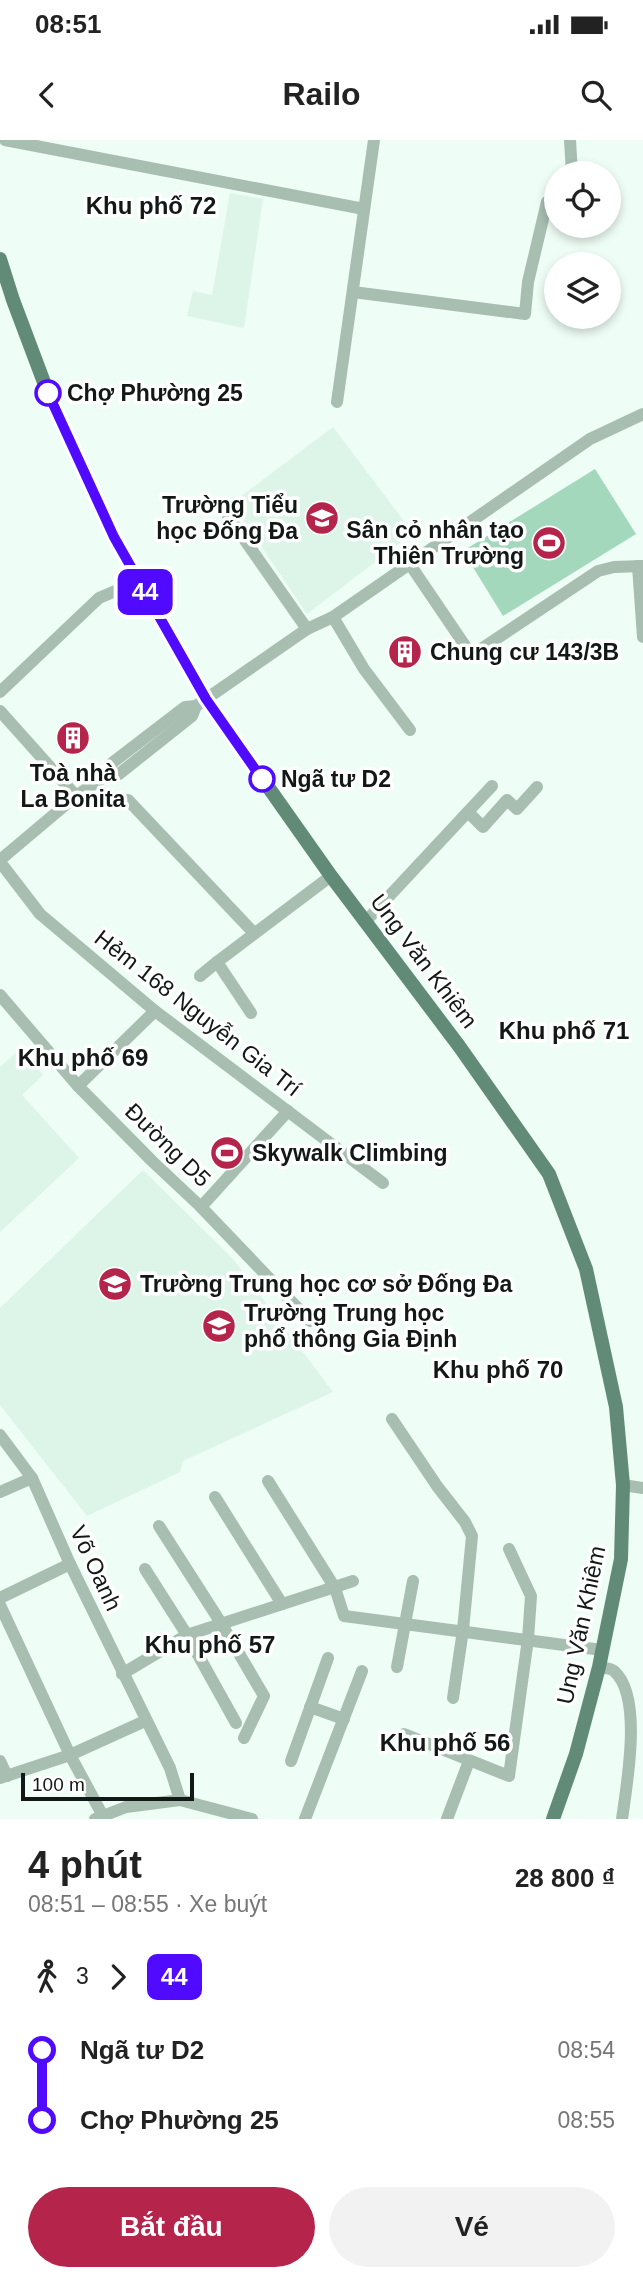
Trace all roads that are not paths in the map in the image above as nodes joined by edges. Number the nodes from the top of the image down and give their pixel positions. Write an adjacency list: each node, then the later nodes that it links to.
1 (5, 140): 5 (street)
2 (374, 140): 5 (street)
3 (570, 140): 4 (street)
4 (571, 161)
5 (364, 209): 8 (street)
6 (544, 212): 8 (street)
7 (0, 262): 14 (main road, Ung Văn Khiêm)
8 (353, 292): 9 (street)
9 (337, 402)
10 (643, 414): 12 (street)
11 (228, 516): 16 (street)
12 (409, 563): 13 (street); 15 (street)
13 (640, 566): 17 (street)
14 (139, 581): 18 (street); 19 (main road, Ung Văn Khiêm)
15 (333, 617): 16 (street); 21 (street)
16 (307, 629): 19 (street)
17 (643, 637)
18 (0, 692)
19 (201, 703): 24 (street); 28 (main road, Ung Văn Khiêm)
20 (0, 711): 24 (street)
21 (410, 730)
22 (492, 786): 26 (street)
23 (537, 787): 26 (street)
24 (76, 796): 27 (street)
25 (128, 800): 30 (street)
26 (468, 812): 29 (street)
27 (0, 861): 34 (street, Hẻm 168 Nguyễn Gia Trí)
28 (331, 876): 29 (main road, Ung Văn Khiêm); 30 (street)
29 (366, 921): 45 (main road, Ung Văn Khiêm)
30 (254, 933): 31 (street)
31 (217, 962): 32 (street); 35 (street)
32 (200, 976)
33 (0, 995): 36 (street, Đường D5)
34 (155, 1011): 36 (street); 37 (street, Hẻm 168 Nguyễn Gia Trí)
35 (251, 1013)
36 (78, 1086): 39 (street, Đường D5)
37 (288, 1111): 38 (street, Hẻm 168 Nguyễn Gia Trí); 39 (street)
38 (383, 1183)
39 (201, 1207): 40 (street, Đường D5)
40 (310, 1321)
41 (393, 1419): 61 (street)
42 (0, 1435): 43 (street, Võ Oanh)
43 (32, 1478): 47 (street); 51 (street, Võ Oanh)
44 (268, 1481): 55 (street)
45 (623, 1485): 46 (street); 64 (main road, Ung Văn Khiêm)
46 (643, 1488)
47 (0, 1492)
48 (215, 1497): 57 (street)
49 (159, 1526): 59 (street)
50 (509, 1549): 63 (street)
51 (70, 1564): 56 (street); 69 (street, Võ Oanh)
52 (145, 1569): 62 (street)
53 (353, 1581): 55 (street)
54 (413, 1581): 60 (street)
55 (335, 1588): 57 (street); 60 (street)
56 (0, 1598)
57 (282, 1604): 59 (street)
58 (0, 1605): 77 (street)
59 (221, 1623): 62 (street); 76 (street)
60 (405, 1623): 61 (street); 66 (street)
61 (463, 1630): 63 (street); 70 (street)
62 (187, 1635): 69 (street); 74 (street)
63 (528, 1639): 64 (street); 78 (street)
64 (602, 1650): 67 (main road, Ung Văn Khiêm)
65 (328, 1658): 71 (street)
66 (397, 1667)
67 (599, 1667): 88 (main road, Ung Văn Khiêm); 89 (street)
68 (362, 1671): 72 (street)
69 (122, 1674): 73 (street, Võ Oanh)
70 (453, 1698)
71 (310, 1707): 72 (street); 80 (street)
72 (344, 1719): 86 (street)
73 (145, 1721): 77 (street); 82 (street, Võ Oanh)
74 (236, 1723)
75 (404, 1734): 78 (street)
76 (244, 1738)
77 (70, 1755): 81 (street); 84 (street)
78 (469, 1760): 87 (street)
79 (0, 1761): 81 (street)
80 (290, 1761)
81 (4, 1777)
82 (180, 1800): 83 (street); 85 (street)
83 (128, 1813): 84 (street)
84 (99, 1817)
85 (244, 1818)
86 (305, 1819)
87 (447, 1819)
88 (553, 1819)
89 (622, 1819)

